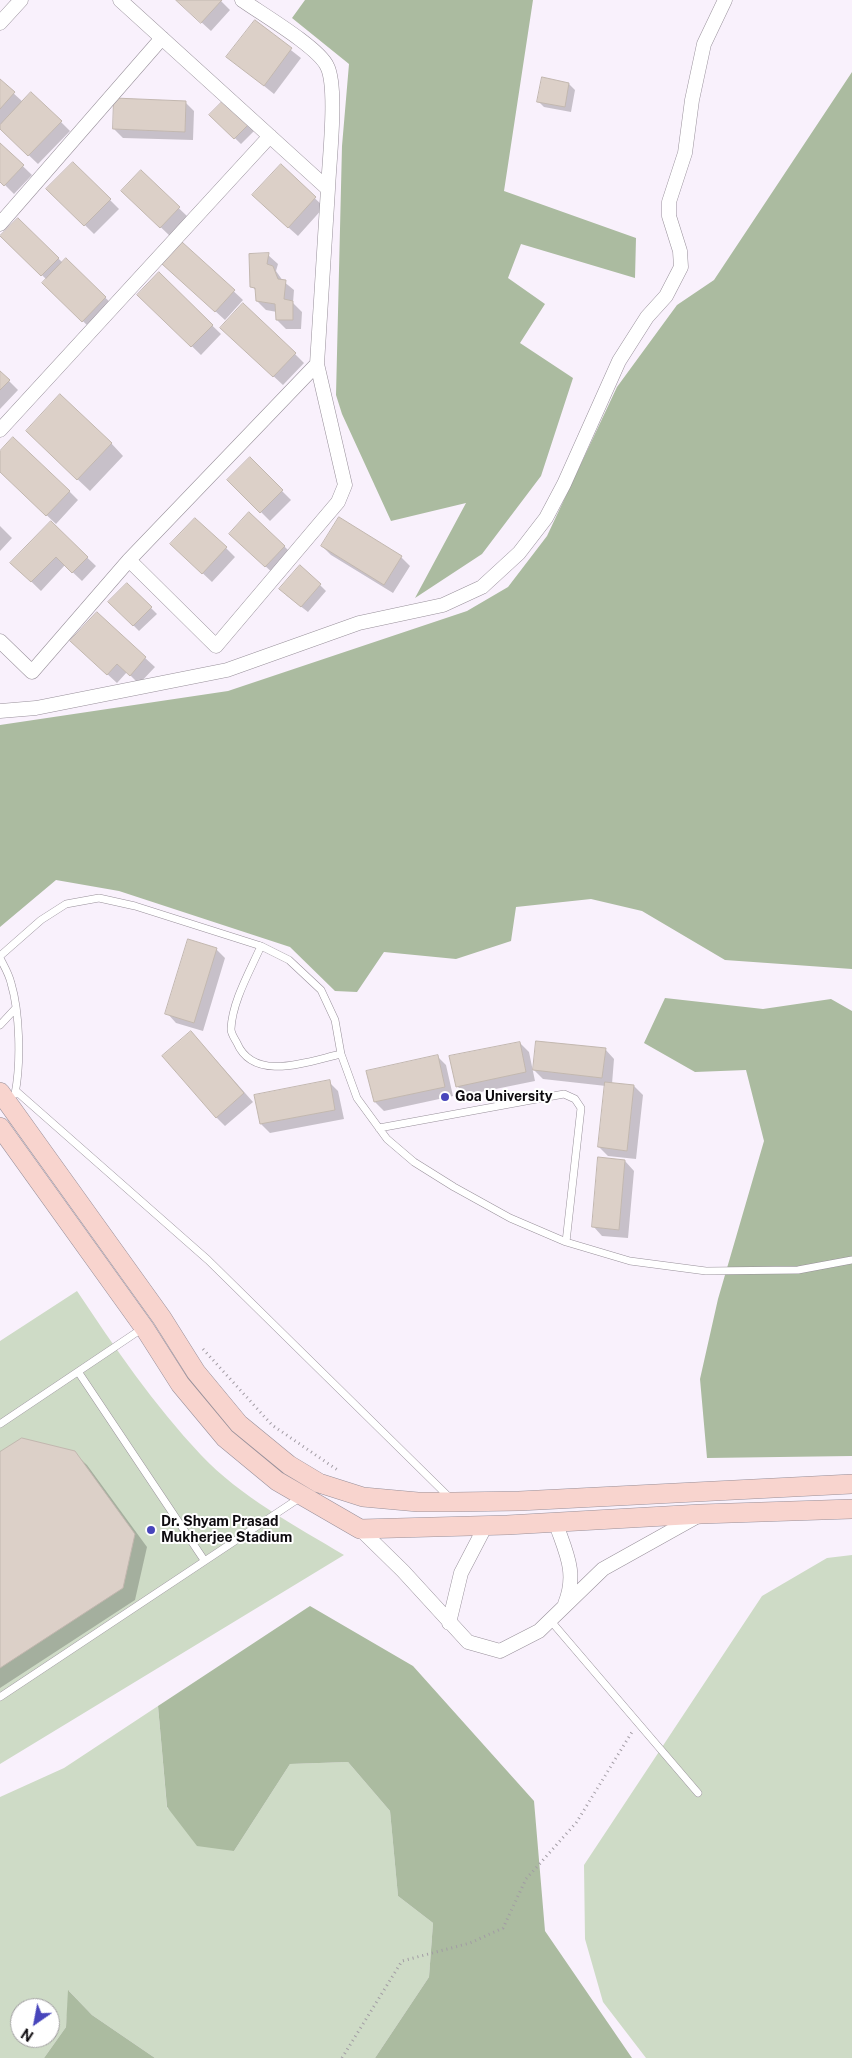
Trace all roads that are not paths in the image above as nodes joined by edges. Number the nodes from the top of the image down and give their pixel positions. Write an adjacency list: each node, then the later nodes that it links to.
1 (21, 0): 5 (street)
2 (120, 0): 6 (street)
3 (242, 0): 8 (street)
4 (725, 0): 14 (street)
5 (0, 23)
6 (162, 38): 7 (street); 9 (street)
7 (270, 136): 8 (street); 11 (street)
8 (328, 188): 10 (street)
9 (0, 224)
10 (317, 364): 12 (street); 12 (street)
11 (0, 430)
12 (129, 560): 13 (street)
13 (0, 641)
14 (0, 711)
15 (260, 946): 16 (lane); 19 (lane); 19 (lane)
16 (0, 957): 17 (lane)
17 (16, 1009): 18 (lane); 20 (lane)
18 (1, 1021)
19 (340, 1054): 22 (lane)
20 (9, 1098): 25 (main road); 33 (lane)
21 (0, 1127): 26 (main road)
22 (379, 1128): 23 (lane); 23 (lane)
23 (566, 1242): 24 (lane)
24 (852, 1260)
25 (150, 1301): 26 (main road); 33 (main road)
26 (133, 1312): 27 (main road)
27 (144, 1328): 28 (lane); 32 (main road)
28 (79, 1373): 29 (lane); 39 (lane)
29 (0, 1424)
30 (852, 1484): 31 (main road)
31 (687, 1493): 33 (main road); 35 (main road)
32 (301, 1497): 38 (main road); 39 (lane)
33 (454, 1502)
34 (852, 1509): 35 (main road)
35 (694, 1514): 36 (main road); 40 (street)
36 (555, 1521): 37 (main road); 40 (street)
37 (486, 1525): 38 (main road); 42 (street)
38 (360, 1529): 42 (street)
39 (204, 1560): 43 (lane)
40 (564, 1605): 41 (street)
41 (550, 1620): 42 (street); 44 (lane)
42 (448, 1622)
43 (0, 1697)
44 (698, 1793)

